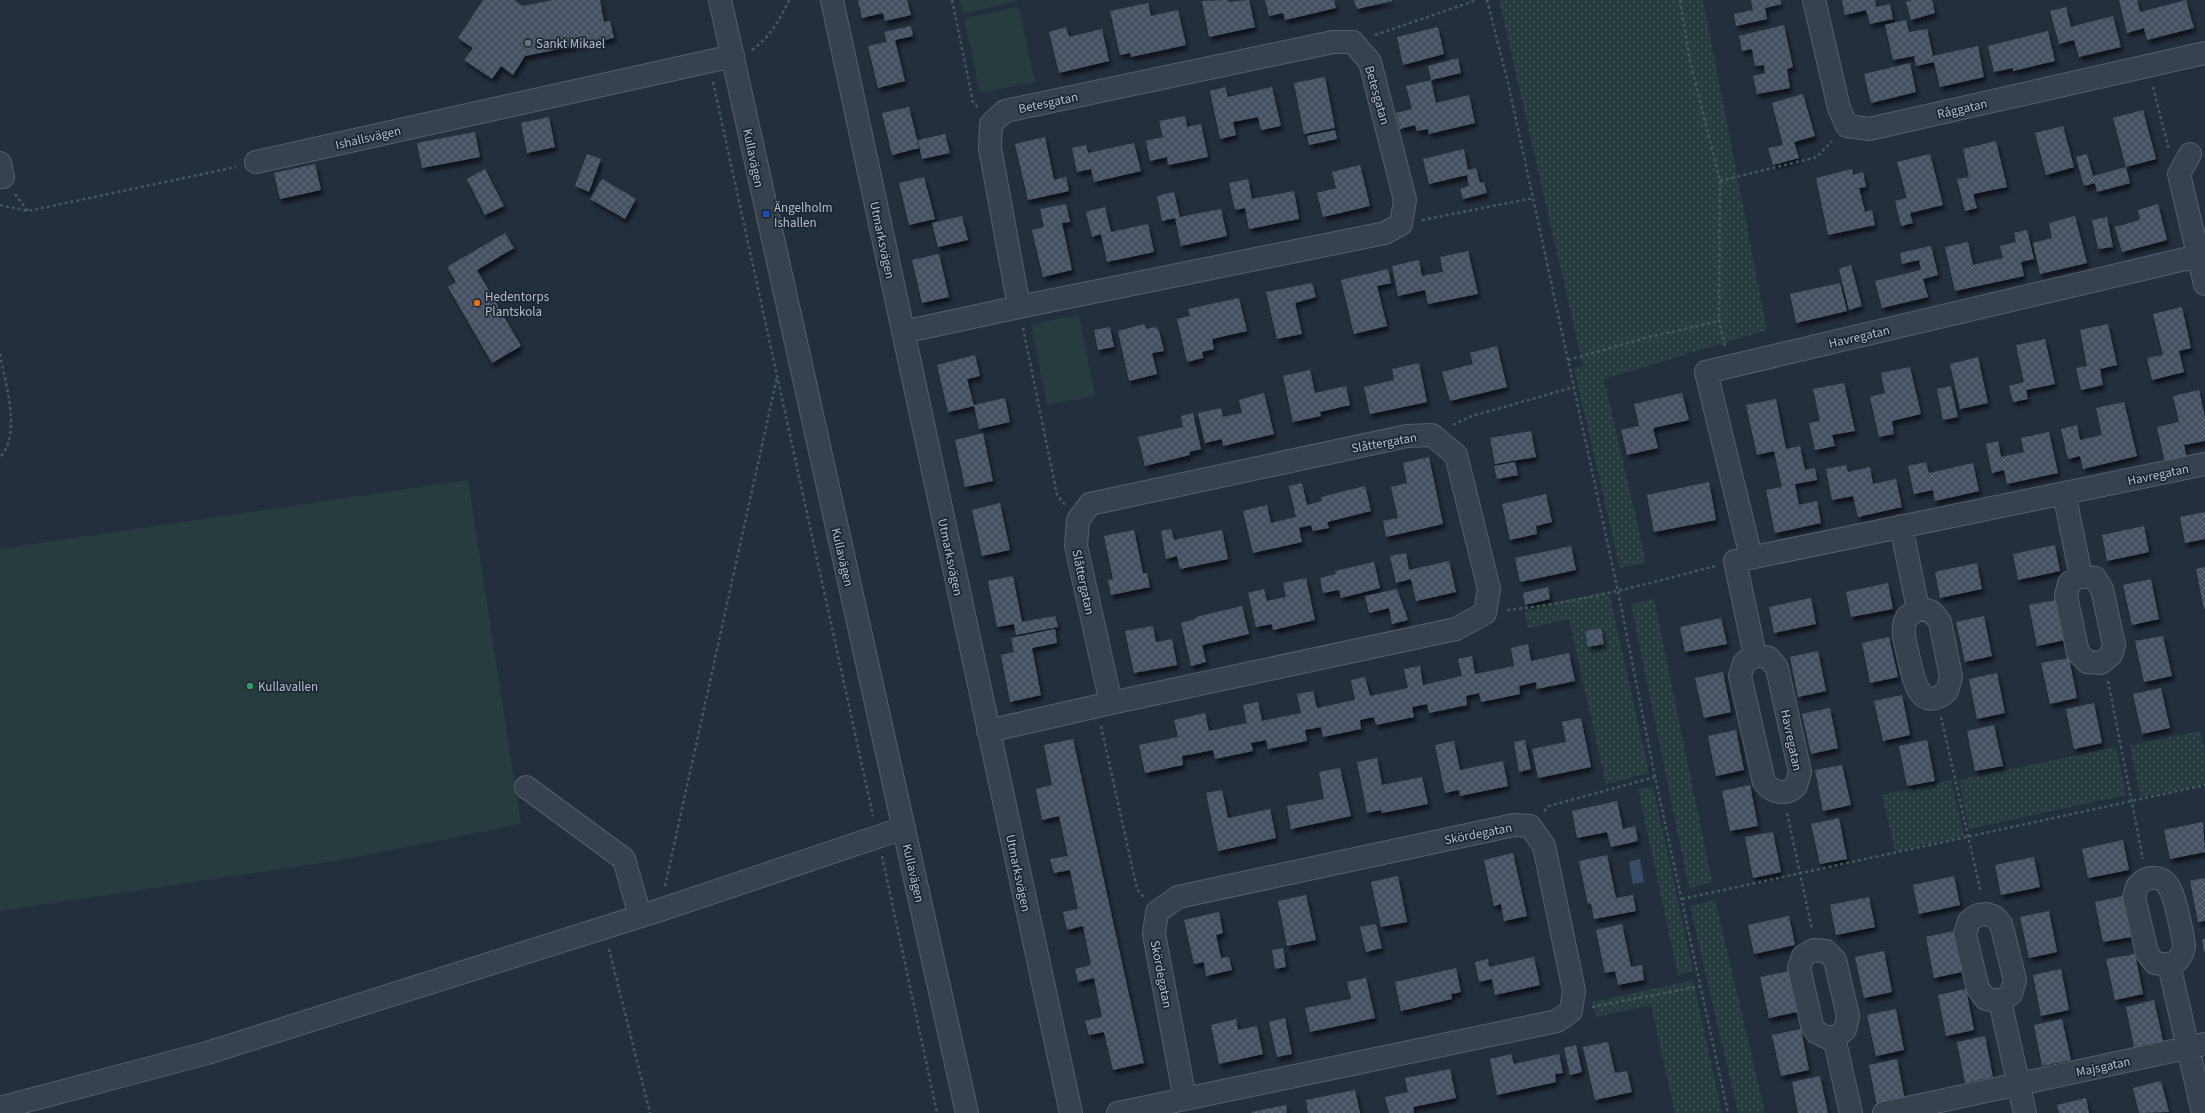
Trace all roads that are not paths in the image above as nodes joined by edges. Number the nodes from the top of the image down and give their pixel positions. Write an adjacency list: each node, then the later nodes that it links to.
1 (720, 0): 5 (street, Kullavägen)
2 (832, 0): 13 (street, Utmarksvägen)
3 (1814, 0): 4 (street, Råggatan)
4 (2205, 53)
5 (733, 56): 7 (street, Ishallsvägen); 24 (street, Kullavägen)
6 (2187, 159): 10 (street)
7 (256, 162)
8 (0, 163): 9 (street)
9 (0, 177)
10 (2198, 256): 11 (street); 17 (street, Havregatan)
11 (2205, 284)
12 (1019, 307): 12 (street, Betesgatan); 13 (street)
13 (903, 332): 22 (street, Utmarksvägen)
14 (2205, 464): 15 (street, Havregatan)
15 (2064, 493): 16 (street, Havregatan); 18 (street)
16 (1901, 526): 17 (street, Havregatan); 19 (street)
17 (1743, 559): 20 (street, Havregatan)
18 (2081, 576): 18 (street)
19 (1918, 609): 19 (street)
20 (1755, 655): 20 (street, Havregatan)
21 (1104, 704): 21 (street, Slåttergatan); 22 (street)
22 (988, 731): 34 (street, Utmarksvägen)
23 (526, 787): 25 (street)
24 (904, 828): 25 (street); 33 (street, Kullavägen)
25 (650, 913): 32 (street)
26 (2169, 965): 26 (street); 29 (street)
27 (2000, 1002): 27 (street); 30 (street)
28 (1834, 1037): 28 (street); 36 (street)
29 (2196, 1046): 30 (street, Majsgatan); 39 (street)
30 (2018, 1084): 37 (street, Majsgatan); 38 (street)
31 (1185, 1098): 31 (street, Skördegatan); 35 (street)
32 (0, 1108)
33 (967, 1113)
34 (1071, 1113)
35 (1118, 1113)
36 (1851, 1113)
37 (1884, 1113)
38 (2025, 1113)
39 (2203, 1113)

